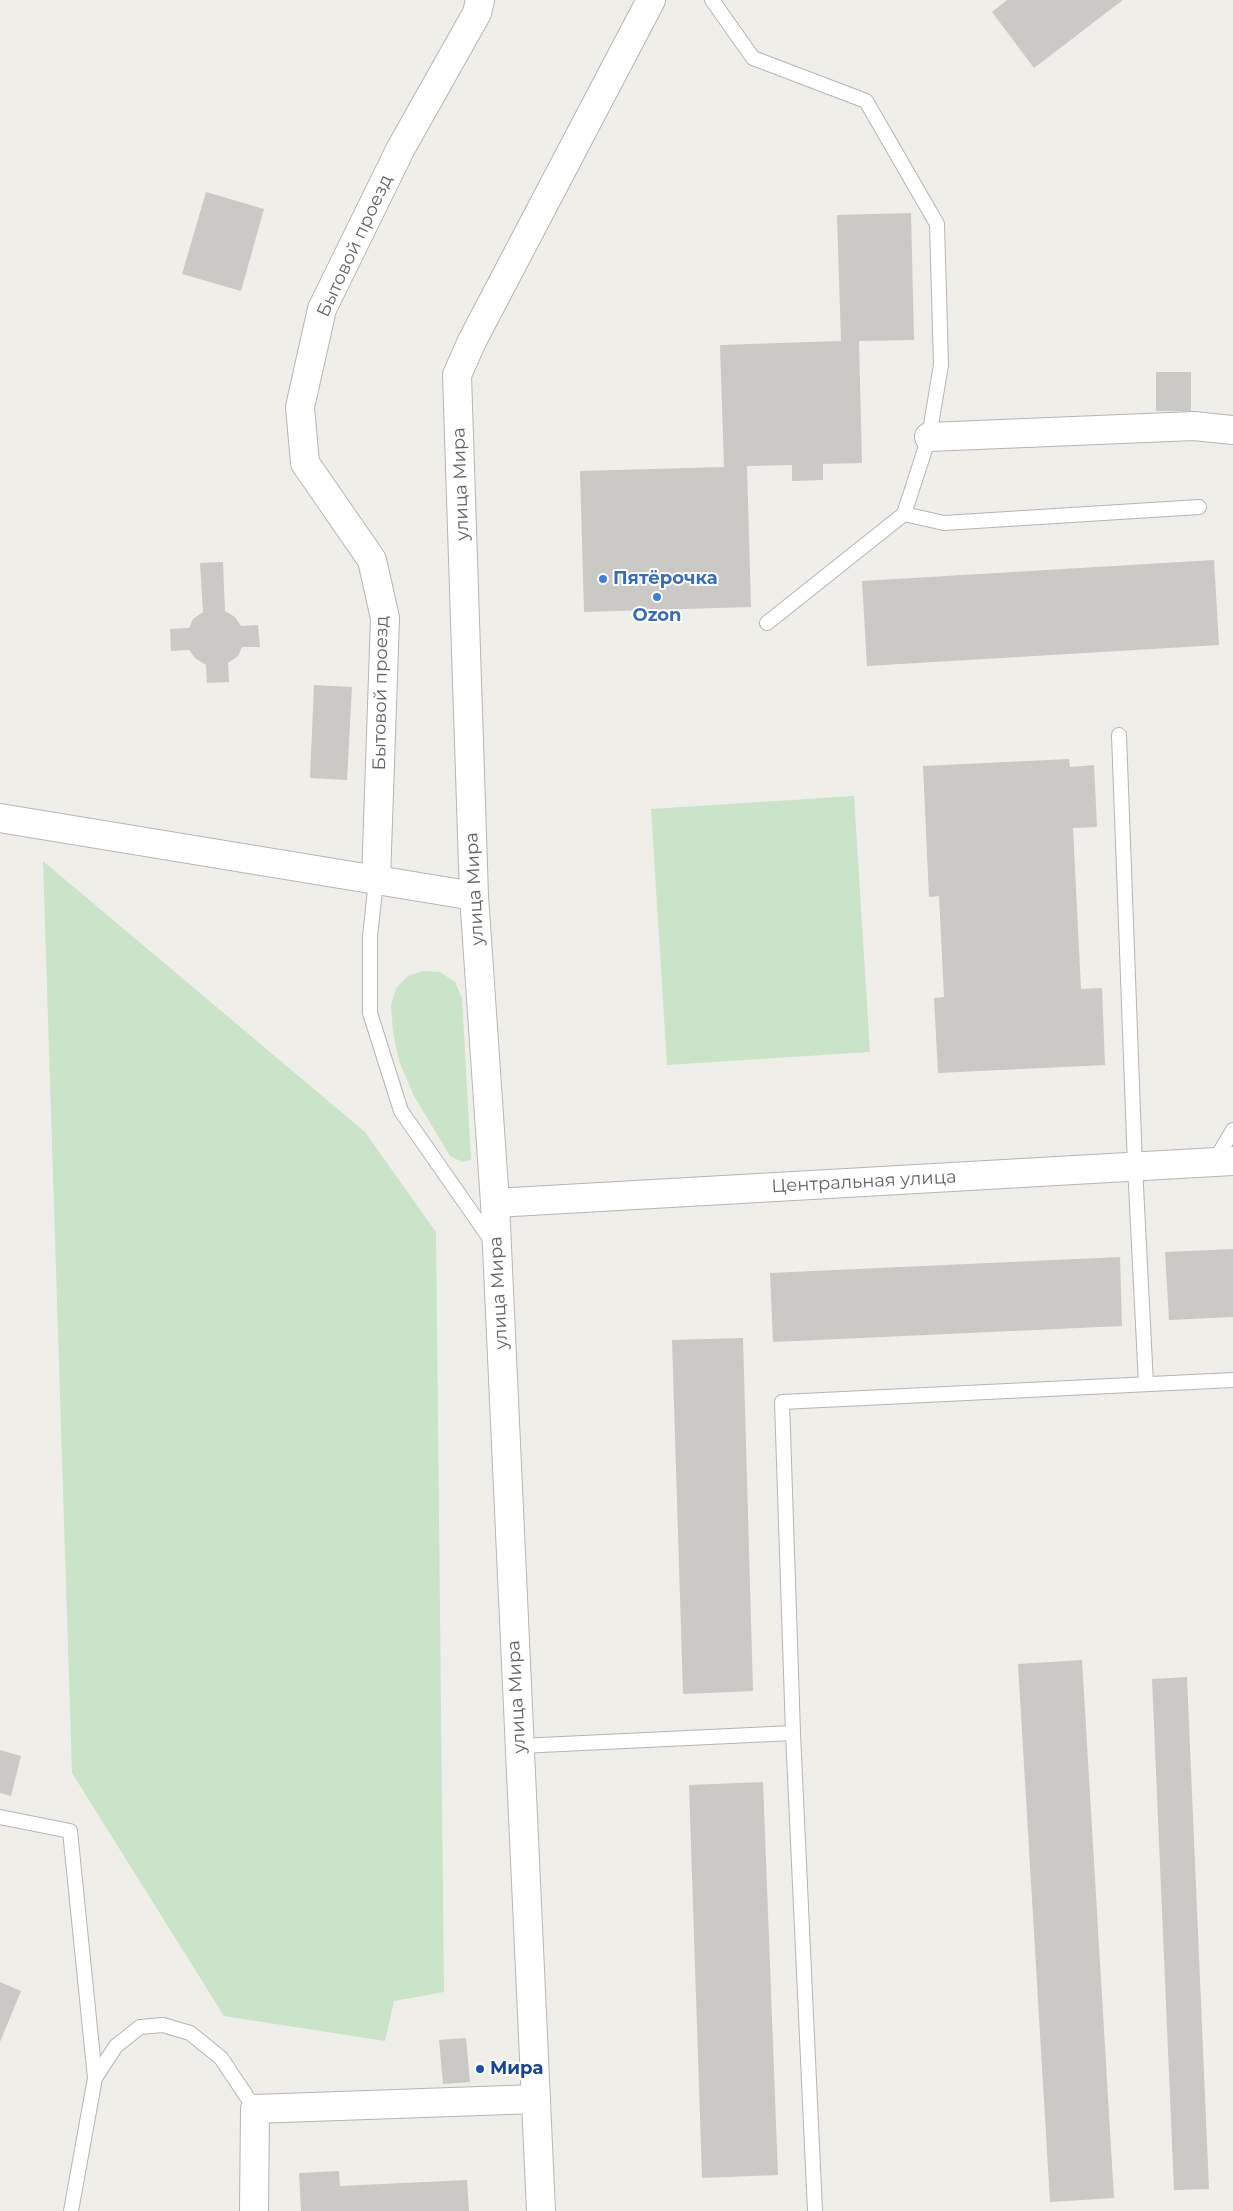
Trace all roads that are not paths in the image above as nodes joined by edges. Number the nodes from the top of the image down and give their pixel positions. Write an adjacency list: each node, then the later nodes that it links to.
1 (480, 0): 11 (street, Бытовой проезд)
2 (651, 0): 12 (street, улица Мира)
3 (712, 0): 5 (lane)
4 (1233, 430): 5 (street)
5 (929, 437): 7 (lane)
6 (1199, 508): 7 (lane)
7 (904, 514): 8 (lane)
8 (767, 623)
9 (1119, 735): 15 (lane)
10 (0, 818): 11 (street)
11 (376, 880): 12 (street); 17 (lane)
12 (474, 896): 16 (street, улица Мира)
13 (1233, 1130): 14 (lane)
14 (1223, 1161): 15 (street, Центральная улица)
15 (1135, 1166): 16 (street, Центральная улица); 19 (lane)
16 (495, 1203): 17 (street, улица Мира)
17 (498, 1250): 21 (street, улица Мира)
18 (1233, 1380): 19 (lane)
19 (1146, 1384): 20 (lane)
20 (793, 1733): 21 (lane); 29 (lane)
21 (520, 1746): 24 (street, улица Мира)
22 (0, 1816): 23 (lane)
23 (95, 2078): 25 (lane); 26 (lane)
24 (536, 2099): 25 (street); 28 (street, улица Мира)
25 (255, 2108): 27 (street)
26 (71, 2211)
27 (254, 2211)
28 (540, 2211)
29 (815, 2211)

